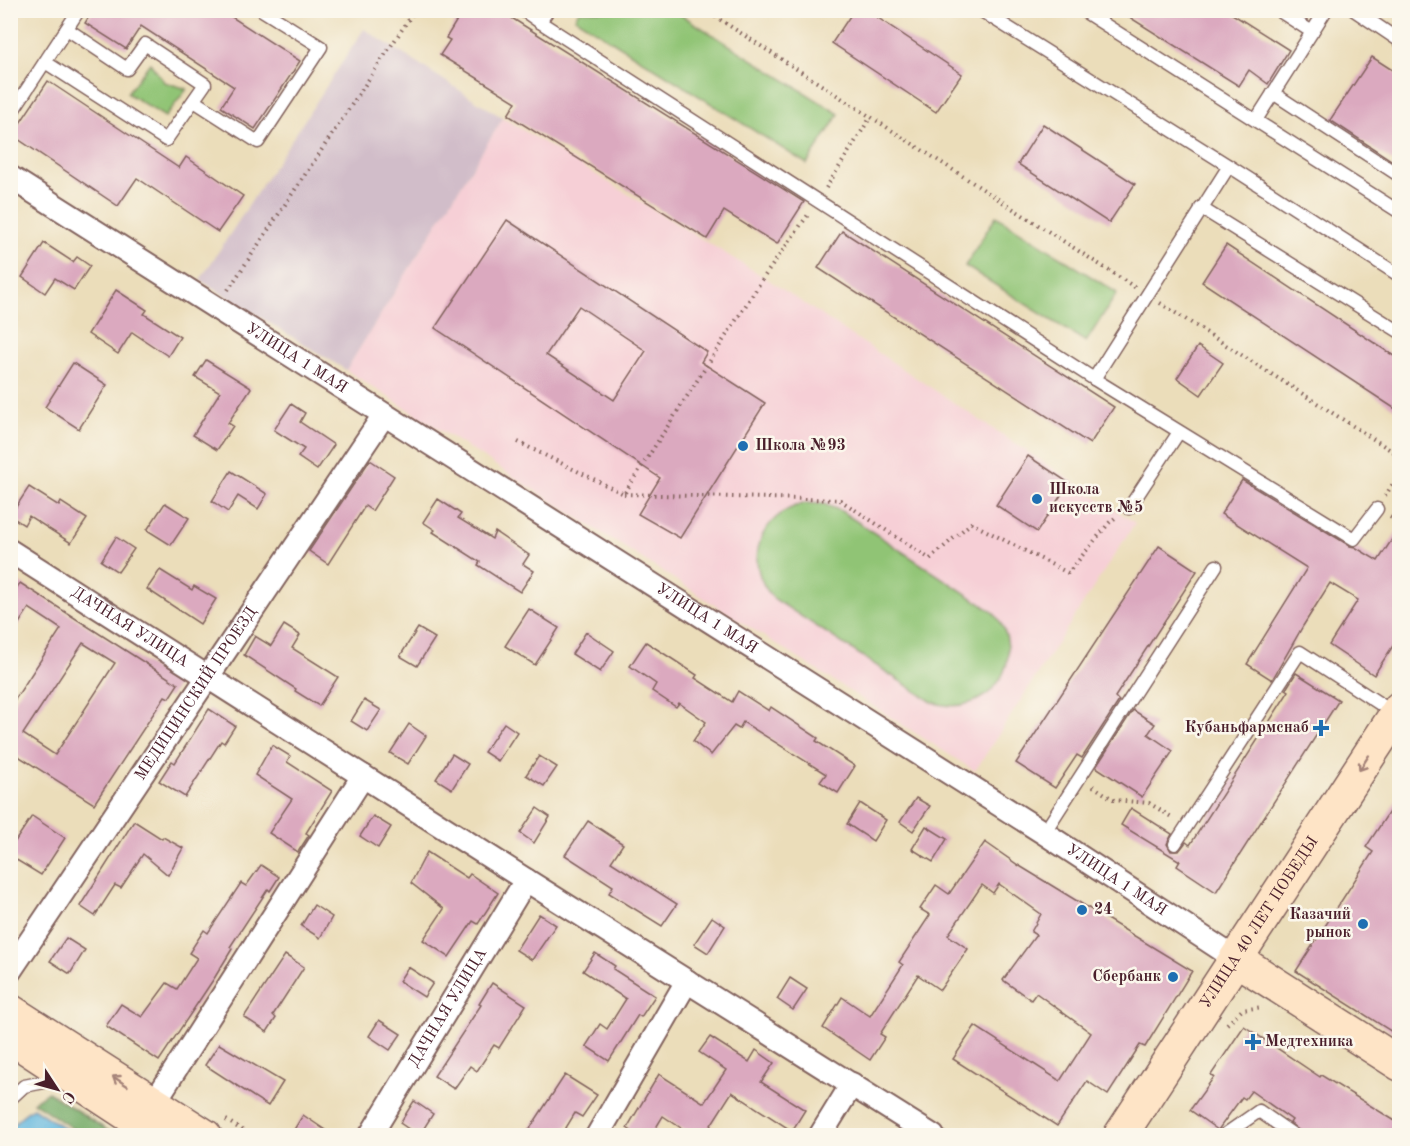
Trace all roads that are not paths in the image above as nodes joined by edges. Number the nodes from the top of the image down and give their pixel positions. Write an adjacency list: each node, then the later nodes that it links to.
1 (79, 10): 11 (lane)
2 (262, 10): 16 (lane)
3 (524, 10): 10 (lane)
4 (548, 10): 10 (lane)
5 (980, 10): 19 (lane)
6 (1082, 10): 18 (lane)
7 (1278, 10): 12 (lane)
8 (1326, 10): 12 (lane)
9 (1354, 10): 13 (lane)
10 (540, 22): 26 (lane)
11 (67, 29): 14 (lane); 16 (lane)
12 (1312, 32): 15 (lane)
13 (1400, 41)
14 (45, 62): 16 (lane); 17 (lane)
15 (1273, 93): 18 (lane); 20 (lane)
16 (194, 100)
17 (10, 114)
18 (1256, 120): 23 (lane)
19 (1229, 166): 22 (lane); 24 (lane)
20 (1400, 176)
21 (10, 177): 27 (street, УЛИЦА 1 МАЯ)
22 (1201, 208): 25 (lane); 26 (lane)
23 (1400, 208)
24 (1400, 276)
25 (1400, 332)
26 (1094, 379): 28 (lane)
27 (384, 415): 33 (street, МЕДИЦИНСКИЙ ПРОЕЗД); 37 (street, УЛИЦА 1 МАЯ)
28 (1179, 432): 29 (lane); 30 (lane)
29 (1129, 508)
30 (1377, 509)
31 (13, 558): 33 (street, ДАЧНАЯ УЛИЦА)
32 (1216, 566): 37 (lane)
33 (207, 676): 36 (street, ДАЧНАЯ УЛИЦА); 41 (street, МЕДИЦИНСКИЙ ПРОЕЗД)
34 (1398, 713): 38 (lane); 40 (main road, УЛИЦА 40 ЛЕТ ПОБЕДЫ, one-way to 40)
35 (1400, 749): 40 (main road, УЛИЦА 40 ЛЕТ ПОБЕДЫ)
36 (363, 776): 39 (street, ДАЧНАЯ УЛИЦА); 49 (street)
37 (1044, 833): 40 (street, УЛИЦА 1 МАЯ)
38 (1175, 844)
39 (526, 879): 42 (street, ДАЧНАЯ УЛИЦА); 52 (street, ДАЧНАЯ УЛИЦА)
40 (1245, 964): 45 (main road, УЛИЦА 1 МАЯ); 56 (main road, УЛИЦА 40 ЛЕТ ПОБЕДЫ); 57 (main road)
41 (10, 971)
42 (687, 981): 47 (street, ДАЧНАЯ УЛИЦА); 53 (street)
43 (10, 1011): 49 (main road, one-way to 43)
44 (10, 1037): 46 (main road)
45 (1400, 1064)
46 (72, 1078): 48 (lane); 50 (main road)
47 (852, 1084): 54 (street); 55 (street, ДАЧНАЯ УЛИЦА)
48 (10, 1099)
49 (154, 1103): 51 (main road)
50 (161, 1136)
51 (205, 1136)
52 (370, 1136)
53 (597, 1136)
54 (820, 1136)
55 (933, 1136)
56 (1119, 1136)
57 (1144, 1136)
58 (1223, 1136): 59 (lane)
59 (1295, 1136)

